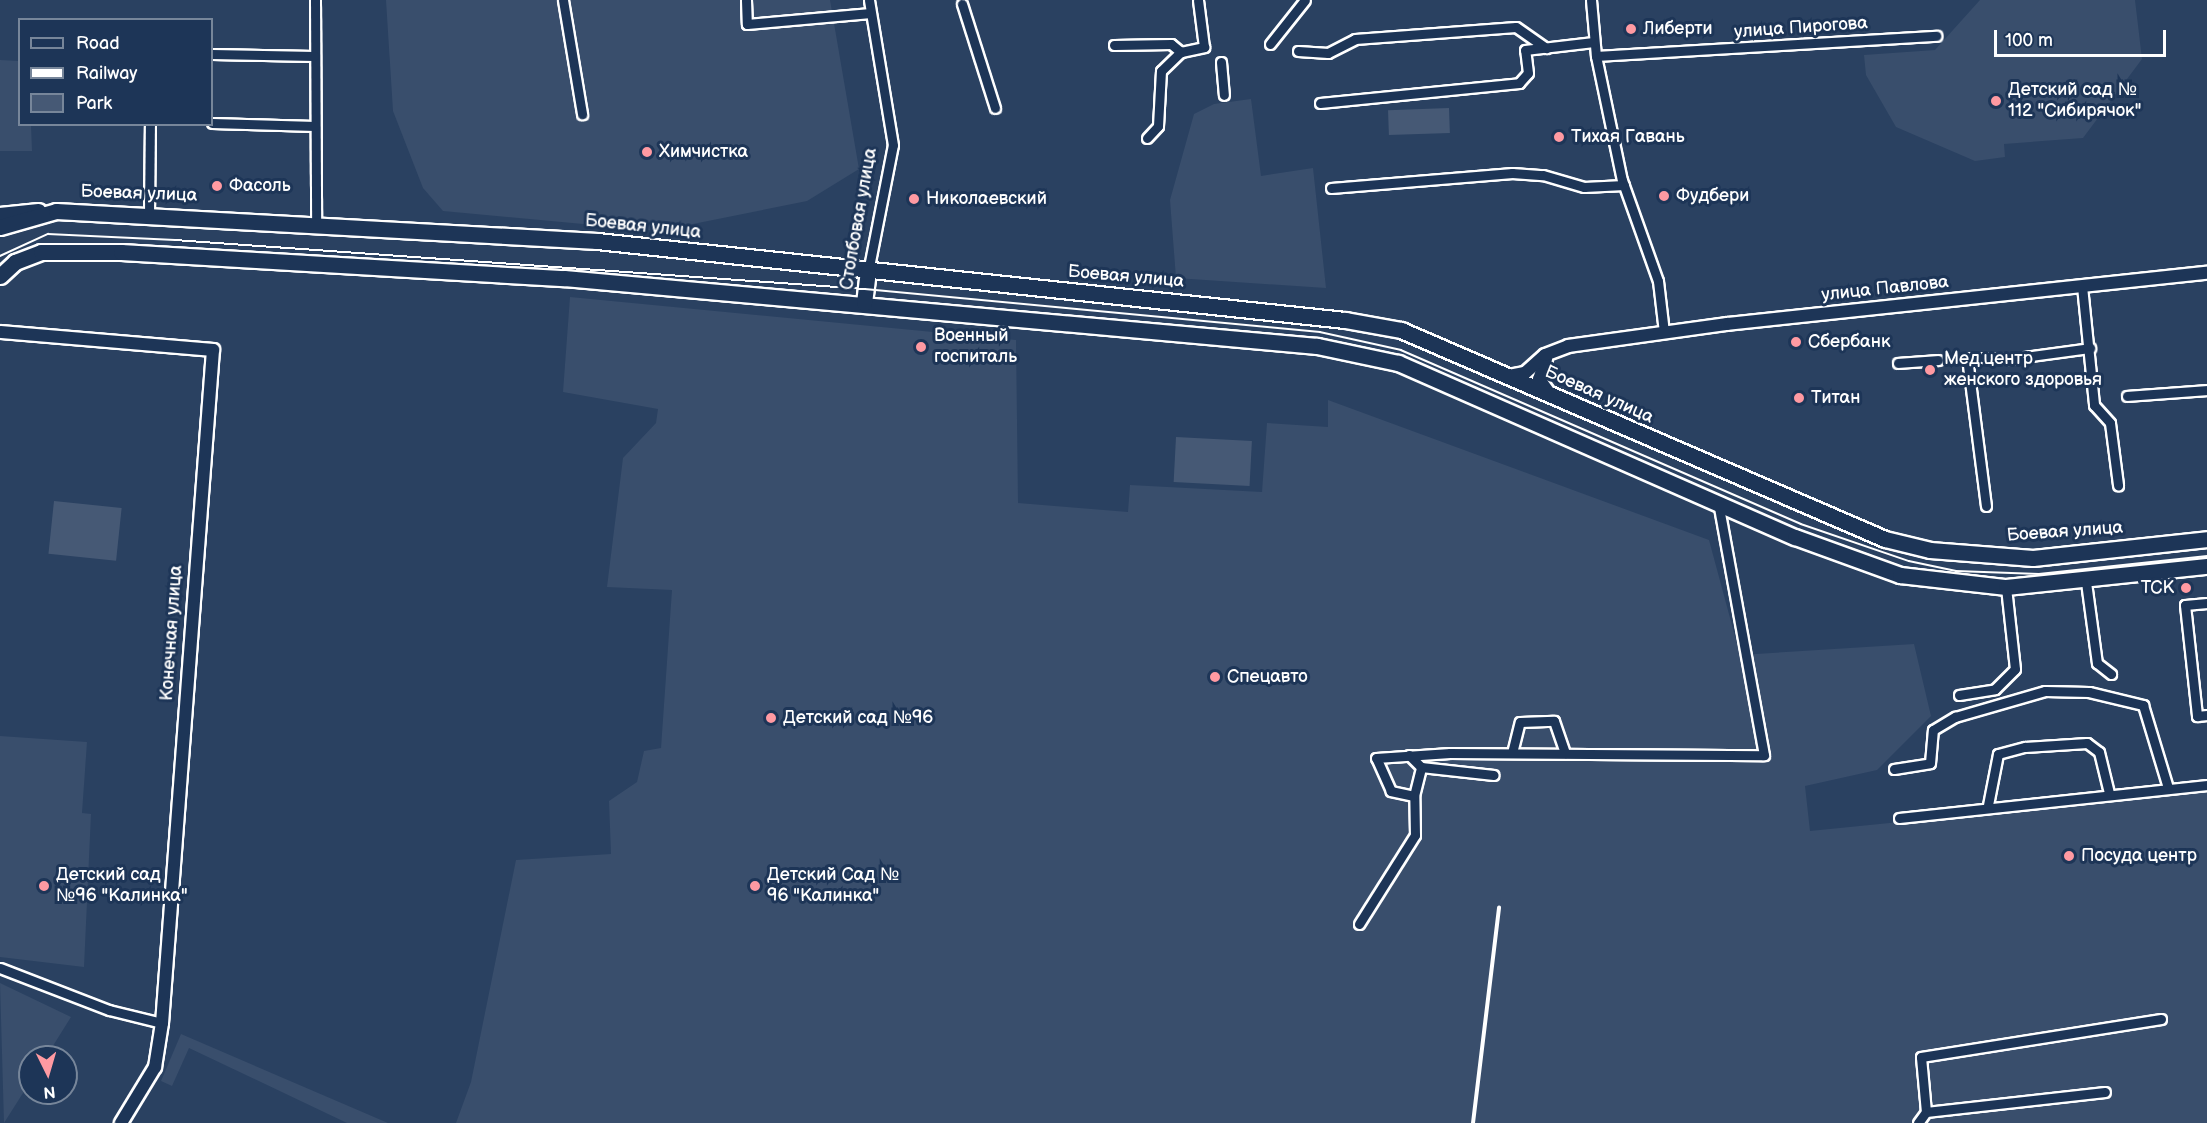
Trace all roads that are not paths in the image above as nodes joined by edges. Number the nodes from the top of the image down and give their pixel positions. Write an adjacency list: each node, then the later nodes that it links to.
1 (315, 0): 18 (street)
2 (562, 0): 24 (street)
3 (746, 0): 9 (street)
4 (869, 0): 9 (street, Столбовая улица)
5 (1198, 0): 16 (street)
6 (1305, 0): 12 (street)
7 (1591, 0): 11 (street)
8 (962, 4): 23 (street)
9 (872, 12): 37 (street, Столбовая улица)
10 (1936, 36): 19 (street, улица Пирогова)
11 (1594, 42): 14 (street); 19 (street)
12 (1270, 44)
13 (1114, 45): 16 (street)
14 (1545, 48): 15 (street); 22 (street)
15 (1298, 51)
16 (1181, 52): 28 (street)
17 (213, 54): 18 (street)
18 (314, 56): 27 (street)
19 (1596, 56): 29 (street)
20 (1221, 62): 21 (street)
21 (1224, 94)
22 (1320, 104)
23 (995, 108)
24 (582, 114)
25 (213, 123): 27 (street)
26 (150, 126): 32 (street)
27 (315, 126): 34 (street)
28 (1147, 138)
29 (1624, 185): 30 (street); 42 (street)
30 (1331, 188)
31 (44, 211): 32 (main road, Боевая улица); 33 (main road); 35 (main road, Боевая улица)
32 (149, 214): 34 (main road, Боевая улица)
33 (0, 215)
34 (316, 223): 37 (main road, Боевая улица)
35 (0, 227)
36 (2, 271): 40 (main road)
37 (868, 272): 40 (main road, Столбовая улица); 47 (main road, Боевая улица)
38 (2207, 273): 39 (street, улица Павлова)
39 (2082, 286): 42 (street, улица Павлова); 44 (street)
40 (864, 303): 52 (main road)
41 (0, 332): 77 (street, Конечная улица)
42 (1664, 333): 43 (street, улица Павлова)
43 (1568, 346): 47 (street, улица Павлова); 49 (street)
44 (2090, 348): 51 (street); 53 (street)
45 (1938, 360): 46 (street)
46 (1898, 363)
47 (1509, 376): 49 (main road, Боевая улица)
48 (2207, 390): 50 (street)
49 (1550, 394): 54 (main road, Боевая улица)
50 (2127, 396)
51 (2118, 485)
52 (1718, 502): 57 (main road); 63 (street)
53 (1986, 506)
54 (2207, 539)
55 (2207, 566): 56 (main road)
56 (2086, 582): 57 (main road); 59 (street)
57 (2006, 588): 60 (street)
58 (2207, 603): 61 (street)
59 (2111, 674)
60 (1959, 695)
61 (2207, 715)
62 (1512, 753): 63 (street); 63 (street); 64 (street)
63 (1565, 753)
64 (1409, 755): 65 (street); 71 (street)
65 (1421, 767): 67 (street); 71 (street)
66 (1894, 769): 69 (street)
67 (1494, 775)
68 (2207, 784): 69 (street)
69 (2168, 788): 70 (street)
70 (2109, 793): 72 (street); 72 (street)
71 (1414, 796): 74 (street)
72 (1989, 805): 73 (street)
73 (1899, 818)
74 (1359, 924)
75 (0, 968): 77 (street)
76 (2161, 1019): 79 (street)
77 (162, 1023): 80 (street, Конечная улица)
78 (2105, 1092): 79 (street)
79 (1926, 1112): 81 (street)
80 (121, 1123)
81 (1918, 1123)

